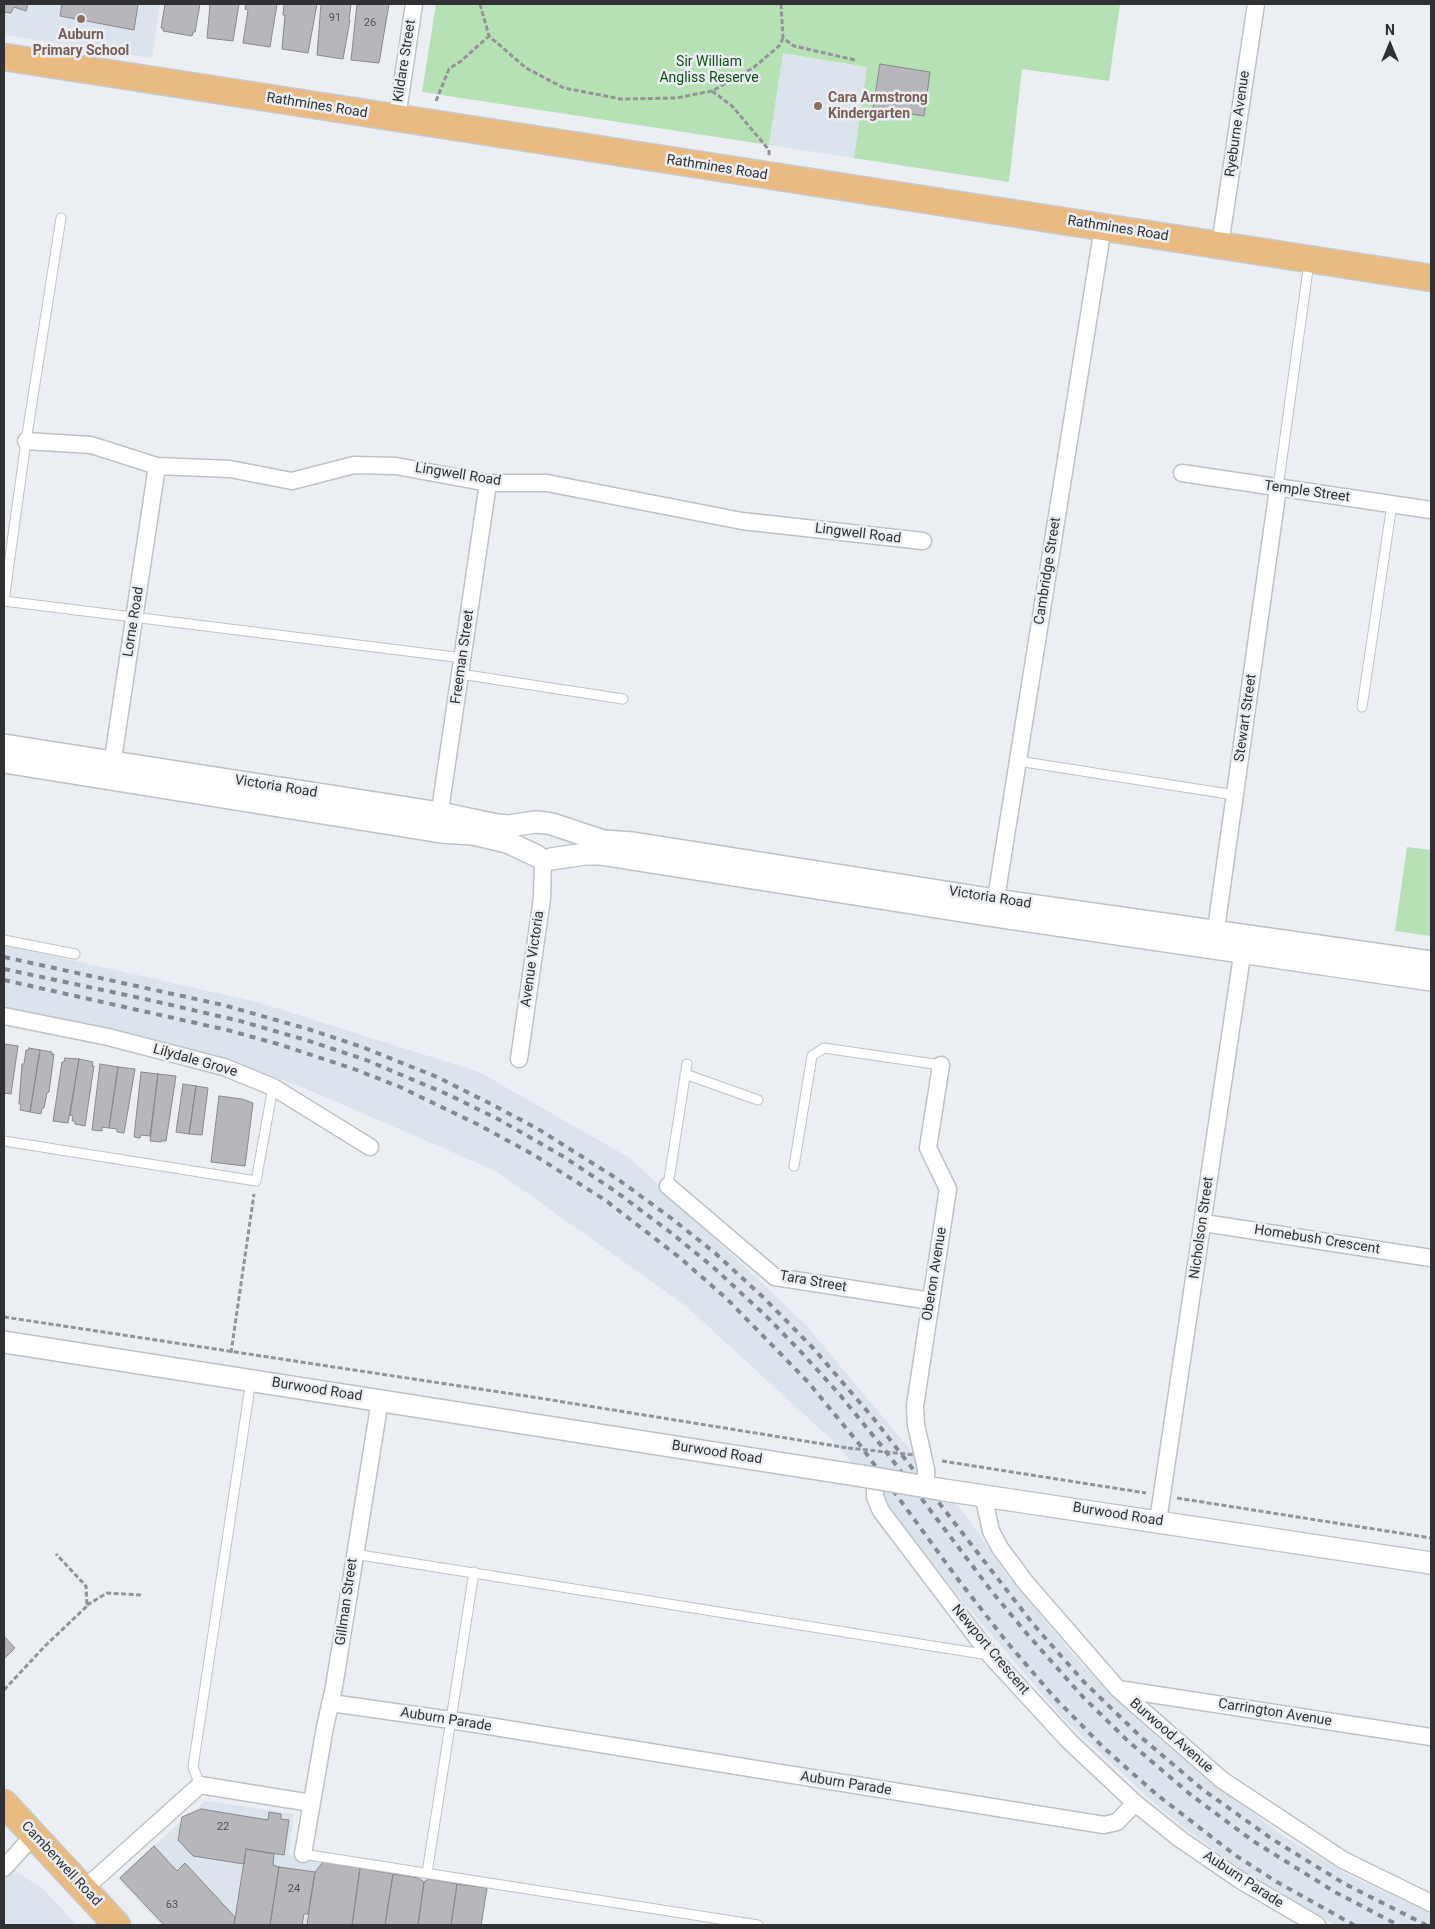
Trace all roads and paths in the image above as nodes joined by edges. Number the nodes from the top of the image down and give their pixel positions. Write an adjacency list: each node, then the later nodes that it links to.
1 (414, 4): 10 (street, Kildare Street)
2 (480, 4): 5 (path)
3 (781, 4): 6 (path)
4 (1256, 4): 15 (street, Ryeburne Avenue)
5 (489, 36): 9 (path); 11 (path)
6 (783, 38): 8 (path); 9 (path)
7 (4, 57): 10 (main road, Rathmines Road)
8 (855, 60)
9 (712, 91): 12 (path)
10 (397, 118): 11 (main road, Rathmines Road)
11 (432, 125): 12 (main road, Rathmines Road)
12 (767, 175): 14 (main road, Rathmines Road)
13 (61, 218): 18 (lane)
14 (1103, 227): 15 (main road, Rathmines Road); 32 (street, Cambridge Street)
15 (1220, 245): 16 (main road, Rathmines Road)
16 (1309, 259): 17 (main road, Rathmines Road); 22 (lane)
17 (1431, 278)
18 (26, 441): 19 (street, Lingwell Road); 26 (lane)
19 (157, 466): 21 (street, Lingwell Road); 27 (street, Lorne Road)
20 (1182, 473): 22 (street, Temple Street)
21 (488, 483): 25 (street, Lingwell Road); 28 (street, Freeman Street)
22 (1278, 488): 23 (street, Temple Street); 35 (street, Stewart Street)
23 (1392, 504): 24 (street, Temple Street); 30 (lane)
24 (1431, 510)
25 (922, 542)
26 (4, 601): 27 (lane)
27 (135, 619): 28 (lane); 34 (street, Lorne Road)
28 (461, 666): 29 (lane); 36 (street, Freeman Street)
29 (623, 699)
30 (1362, 707)
31 (4, 745): 34 (street, Victoria Road)
32 (1018, 761): 35 (lane); 40 (street, Cambridge Street)
33 (4, 762): 34 (street, Victoria Road)
34 (111, 770): 36 (street, Victoria Road)
35 (1235, 796): 42 (street, Stewart Street)
36 (438, 822): 37 (street, Victoria Road); 38 (street, Victoria Road)
37 (549, 823): 38 (street); 38 (street); 39 (street, Victoria Road)
38 (544, 858): 39 (street, Victoria Road); 48 (street, Avenue Victoria)
39 (719, 864): 40 (street, Victoria Road)
40 (995, 908): 42 (street, Victoria Road)
41 (4, 940): 44 (lane)
42 (1214, 940): 43 (street, Victoria Road)
43 (1244, 944): 45 (street, Victoria Road); 46 (street, Victoria Road); 59 (street, Nicholson Street)
44 (75, 954)
45 (1431, 962)
46 (1431, 980)
47 (4, 1016): 52 (street, Lilydale Grove)
48 (518, 1059)
49 (687, 1064): 51 (lane)
50 (941, 1065): 56 (lane); 61 (street, Oberon Avenue)
51 (685, 1074): 53 (lane); 58 (lane)
52 (273, 1087): 55 (street, Lilydale Grove); 57 (lane)
53 (758, 1100)
54 (4, 1142): 57 (lane)
55 (370, 1146)
56 (794, 1166)
57 (256, 1181): 64 (path)
58 (668, 1186): 61 (street, Tara Street)
59 (1204, 1222): 60 (street, Homebush Crescent); 72 (street, Nicholson Street)
60 (1431, 1258)
61 (931, 1301): 70 (street, Oberon Avenue)
62 (4, 1317): 64 (path)
63 (4, 1342): 65 (street, Burwood Road)
64 (231, 1352): 65 (path); 68 (path, bridge)
65 (227, 1376): 66 (street, Burwood Road)
66 (251, 1380): 67 (street, Burwood Road); 85 (lane)
67 (380, 1400): 69 (street, Burwood Road); 74 (street, Gillman Street)
68 (915, 1455)
69 (870, 1482): 70 (street, Burwood Road, bridge); 79 (street, Newport Crescent)
70 (932, 1482): 71 (street, Burwood Road)
71 (983, 1495): 72 (street, Burwood Road); 80 (street, Burwood Avenue)
72 (1158, 1521): 75 (street, Burwood Road)
73 (56, 1554): 78 (path)
74 (354, 1554): 76 (lane); 82 (street, Gillman Street)
75 (1431, 1563)
76 (474, 1572): 79 (lane); 83 (lane)
77 (141, 1595): 78 (path)
78 (87, 1606): 81 (path)
79 (990, 1655): 87 (street, Newport Crescent)
80 (1118, 1689): 84 (street, Carrington Avenue); 94 (street, Burwood Avenue)
81 (4, 1690)
82 (331, 1703): 83 (street, Auburn Parade); 86 (street, Gillman Street)
83 (451, 1720): 87 (street, Auburn Parade); 92 (lane)
84 (1431, 1737)
85 (200, 1786): 86 (street); 93 (street)
86 (311, 1803): 90 (street, Gillman Street)
87 (1135, 1803): 97 (street, Auburn Parade)
88 (4, 1804): 89 (main road, Camberwell Road)
89 (34, 1836): 91 (street); 93 (main road, Camberwell Road)
90 (303, 1854): 92 (lane)
91 (4, 1868)
92 (427, 1873): 96 (lane)
93 (84, 1889): 95 (main road, Camberwell Road)
94 (1431, 1903)
95 (117, 1925)
96 (758, 1925)
97 (1317, 1925)

